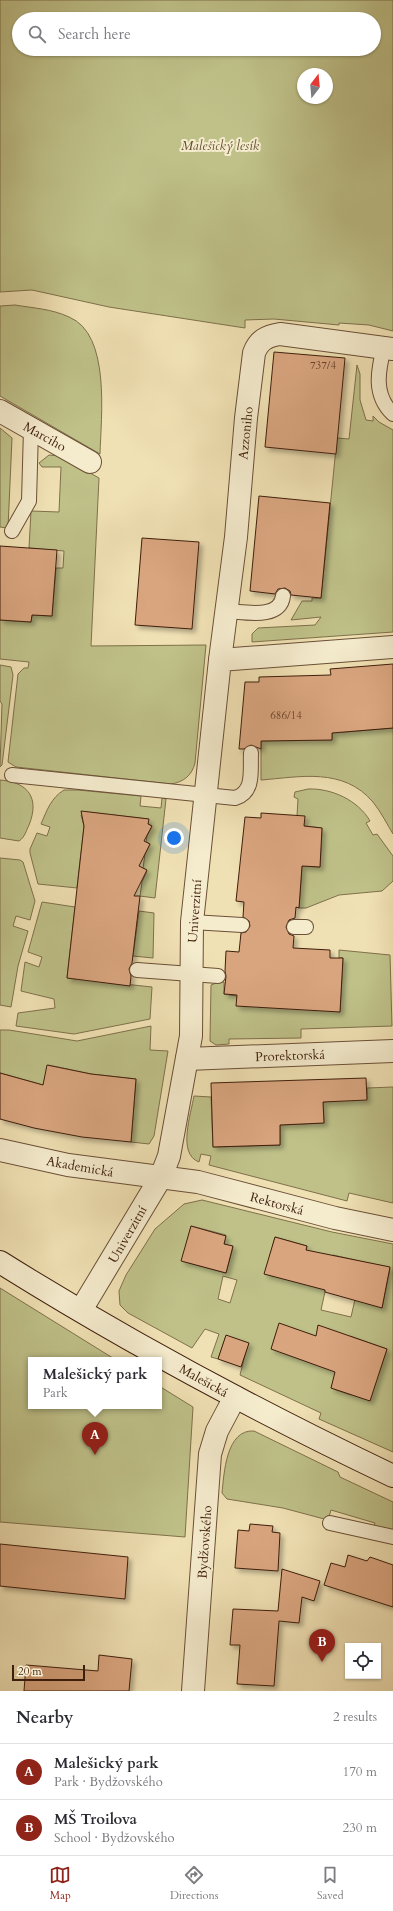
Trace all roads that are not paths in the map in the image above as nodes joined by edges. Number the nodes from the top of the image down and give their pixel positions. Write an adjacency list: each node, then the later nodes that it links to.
1 (389, 348): 3 (lane); 8 (street, Azzoniho)
2 (0, 411): 4 (street, Marciho)
3 (393, 414)
4 (31, 429): 5 (street, Marciho); 6 (lane)
5 (90, 462)
6 (12, 531)
7 (283, 596): 8 (lane)
8 (227, 611): 10 (street, Azzoniho)
9 (393, 647): 10 (street)
10 (220, 660): 13 (street, Univerzitní)
11 (251, 753): 13 (lane)
12 (12, 775): 13 (lane)
13 (205, 796): 14 (street, Univerzitní)
14 (192, 922): 15 (lane); 17 (street, Univerzitní)
15 (242, 925)
16 (137, 970): 17 (lane)
17 (192, 974): 18 (lane); 20 (street, Univerzitní)
18 (218, 976)
19 (393, 1051): 20 (street, Prorektorská)
20 (188, 1059): 22 (street, Univerzitní)
21 (0, 1150): 22 (street, Akademická)
22 (161, 1177): 23 (street, Rektorská); 25 (street, Univerzitní)
23 (393, 1230)
24 (0, 1262): 25 (street, Malešická)
25 (81, 1310): 26 (street, Malešická)
26 (235, 1398): 27 (street, Malešická); 30 (street, Bydžovského)
27 (393, 1476)
28 (330, 1523): 29 (lane)
29 (393, 1537)
30 (193, 1691)

